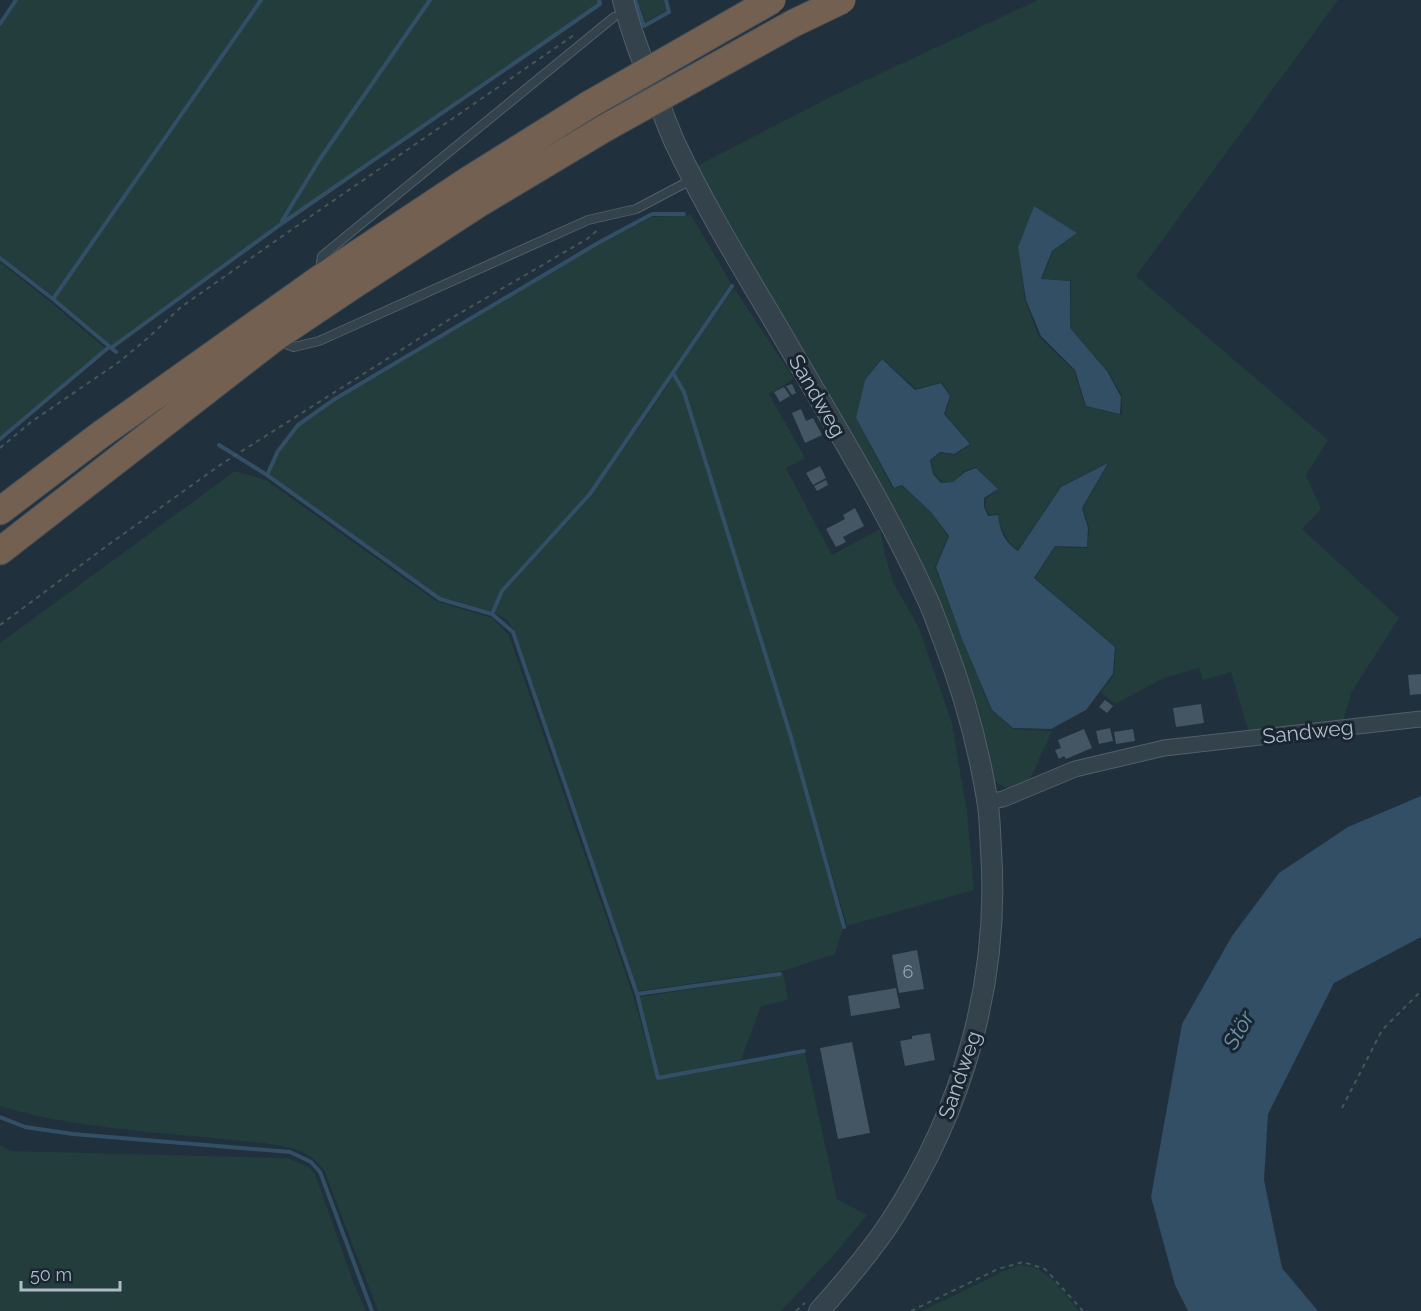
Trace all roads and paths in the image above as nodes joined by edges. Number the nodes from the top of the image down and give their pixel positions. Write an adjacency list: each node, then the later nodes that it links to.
1 (772, 0): 7 (highway, bridge)
2 (842, 0): 8 (highway, bridge)
3 (619, 8): 5 (street, Sandweg); 7 (lane)
4 (577, 33): 9 (path)
5 (693, 179): 6 (lane); 14 (street, Sandweg)
6 (616, 214): 8 (lane); 12 (path)
7 (318, 280): 10 (highway)
8 (273, 339): 11 (highway)
9 (0, 448)
10 (0, 511)
11 (0, 551)
12 (0, 626)
13 (1421, 719): 14 (street, Sandweg)
14 (988, 802): 17 (street, Sandweg)
15 (1421, 991): 16 (path)
16 (1342, 1108)
17 (812, 1307): 18 (path)
18 (796, 1311)
19 (911, 1311): 20 (path)
20 (1083, 1311)

